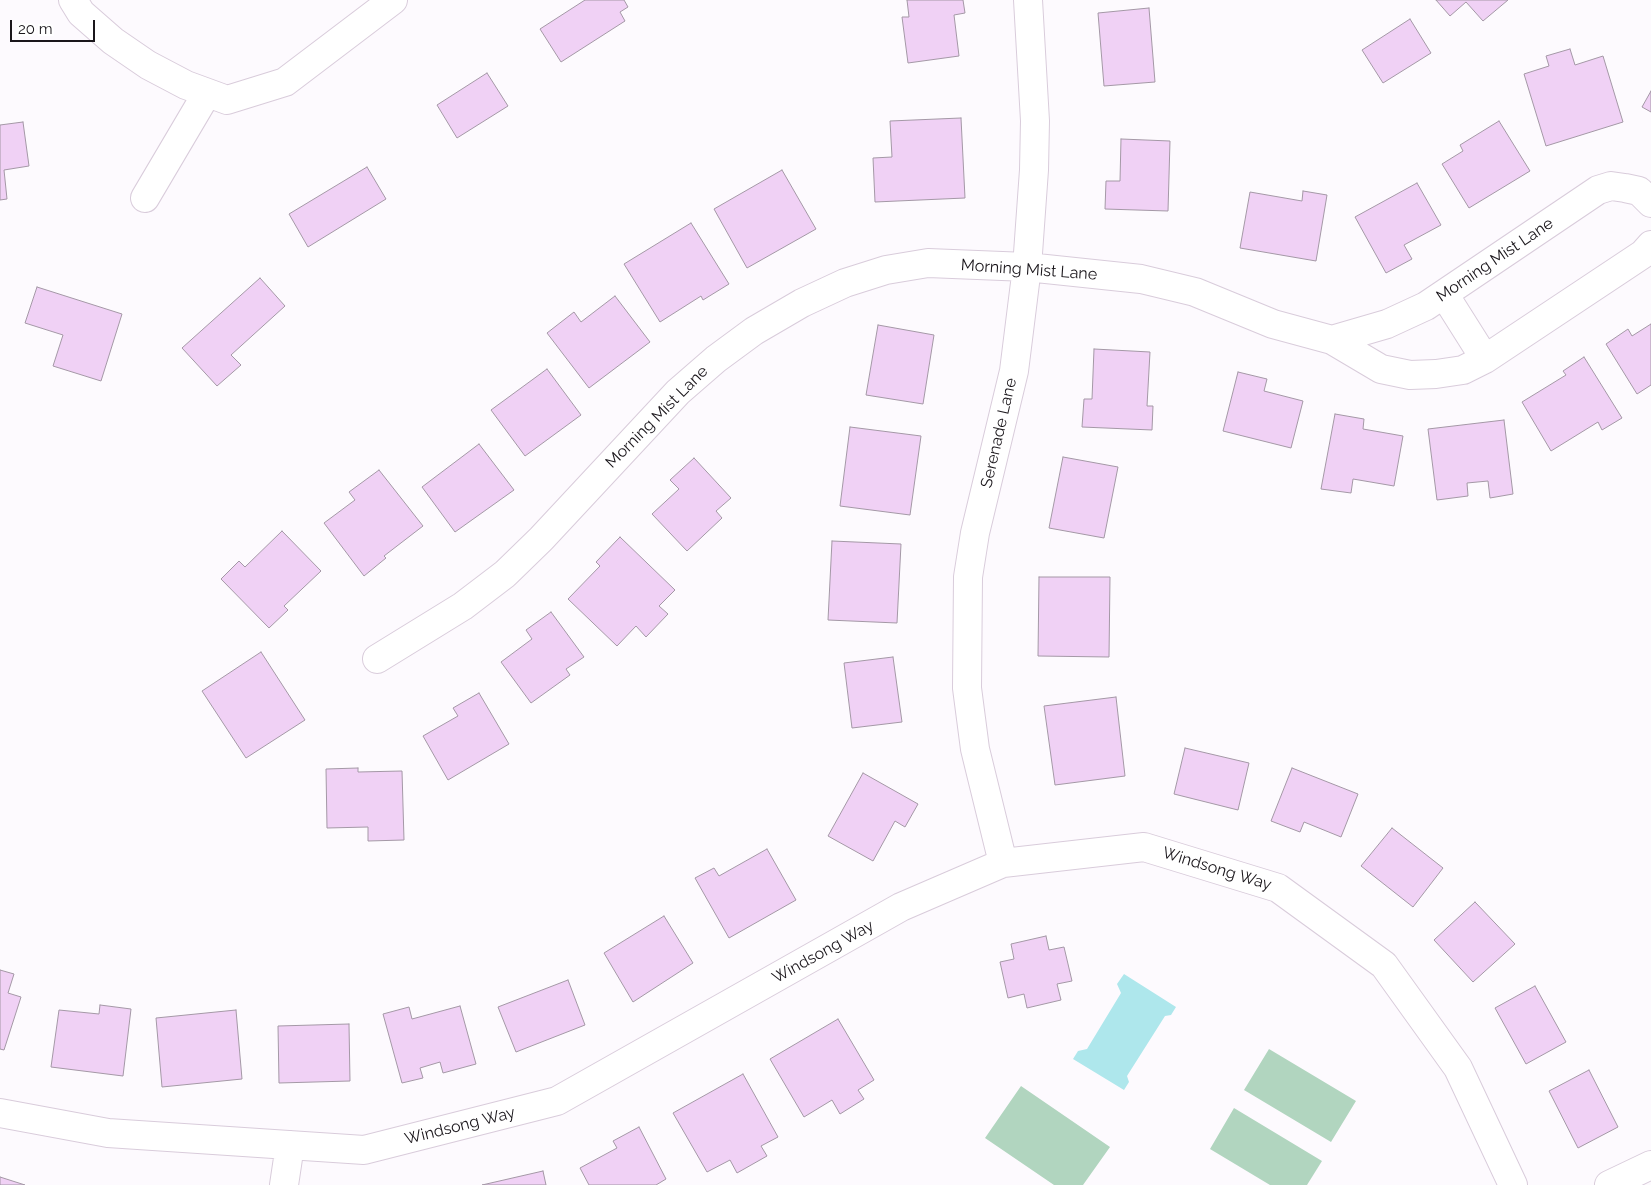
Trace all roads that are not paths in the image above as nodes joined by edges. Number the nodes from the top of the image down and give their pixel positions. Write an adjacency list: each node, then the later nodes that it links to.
1 (73, 0): 4 (street)
2 (393, 0): 4 (street)
3 (1028, 0): 8 (street, Serenade Lane)
4 (207, 93): 5 (street)
5 (144, 198)
6 (1651, 203): 9 (street, Morning Mist Lane)
7 (1651, 245): 11 (street, Morning Mist Lane)
8 (1026, 267): 10 (street, Morning Mist Lane); 12 (street, Morning Mist Lane); 13 (street, Serenade Lane)
9 (1444, 294): 10 (street, Morning Mist Lane); 11 (street)
10 (1332, 340): 11 (street, Morning Mist Lane)
11 (1486, 359)
12 (377, 659)
13 (1003, 862): 15 (street, Windsong Way); 18 (street, Windsong Way)
14 (0, 1114): 15 (street, Windsong Way)
15 (290, 1145): 17 (street)
16 (1651, 1165): 19 (street)
17 (284, 1185)
18 (1513, 1185)
19 (1610, 1185)

